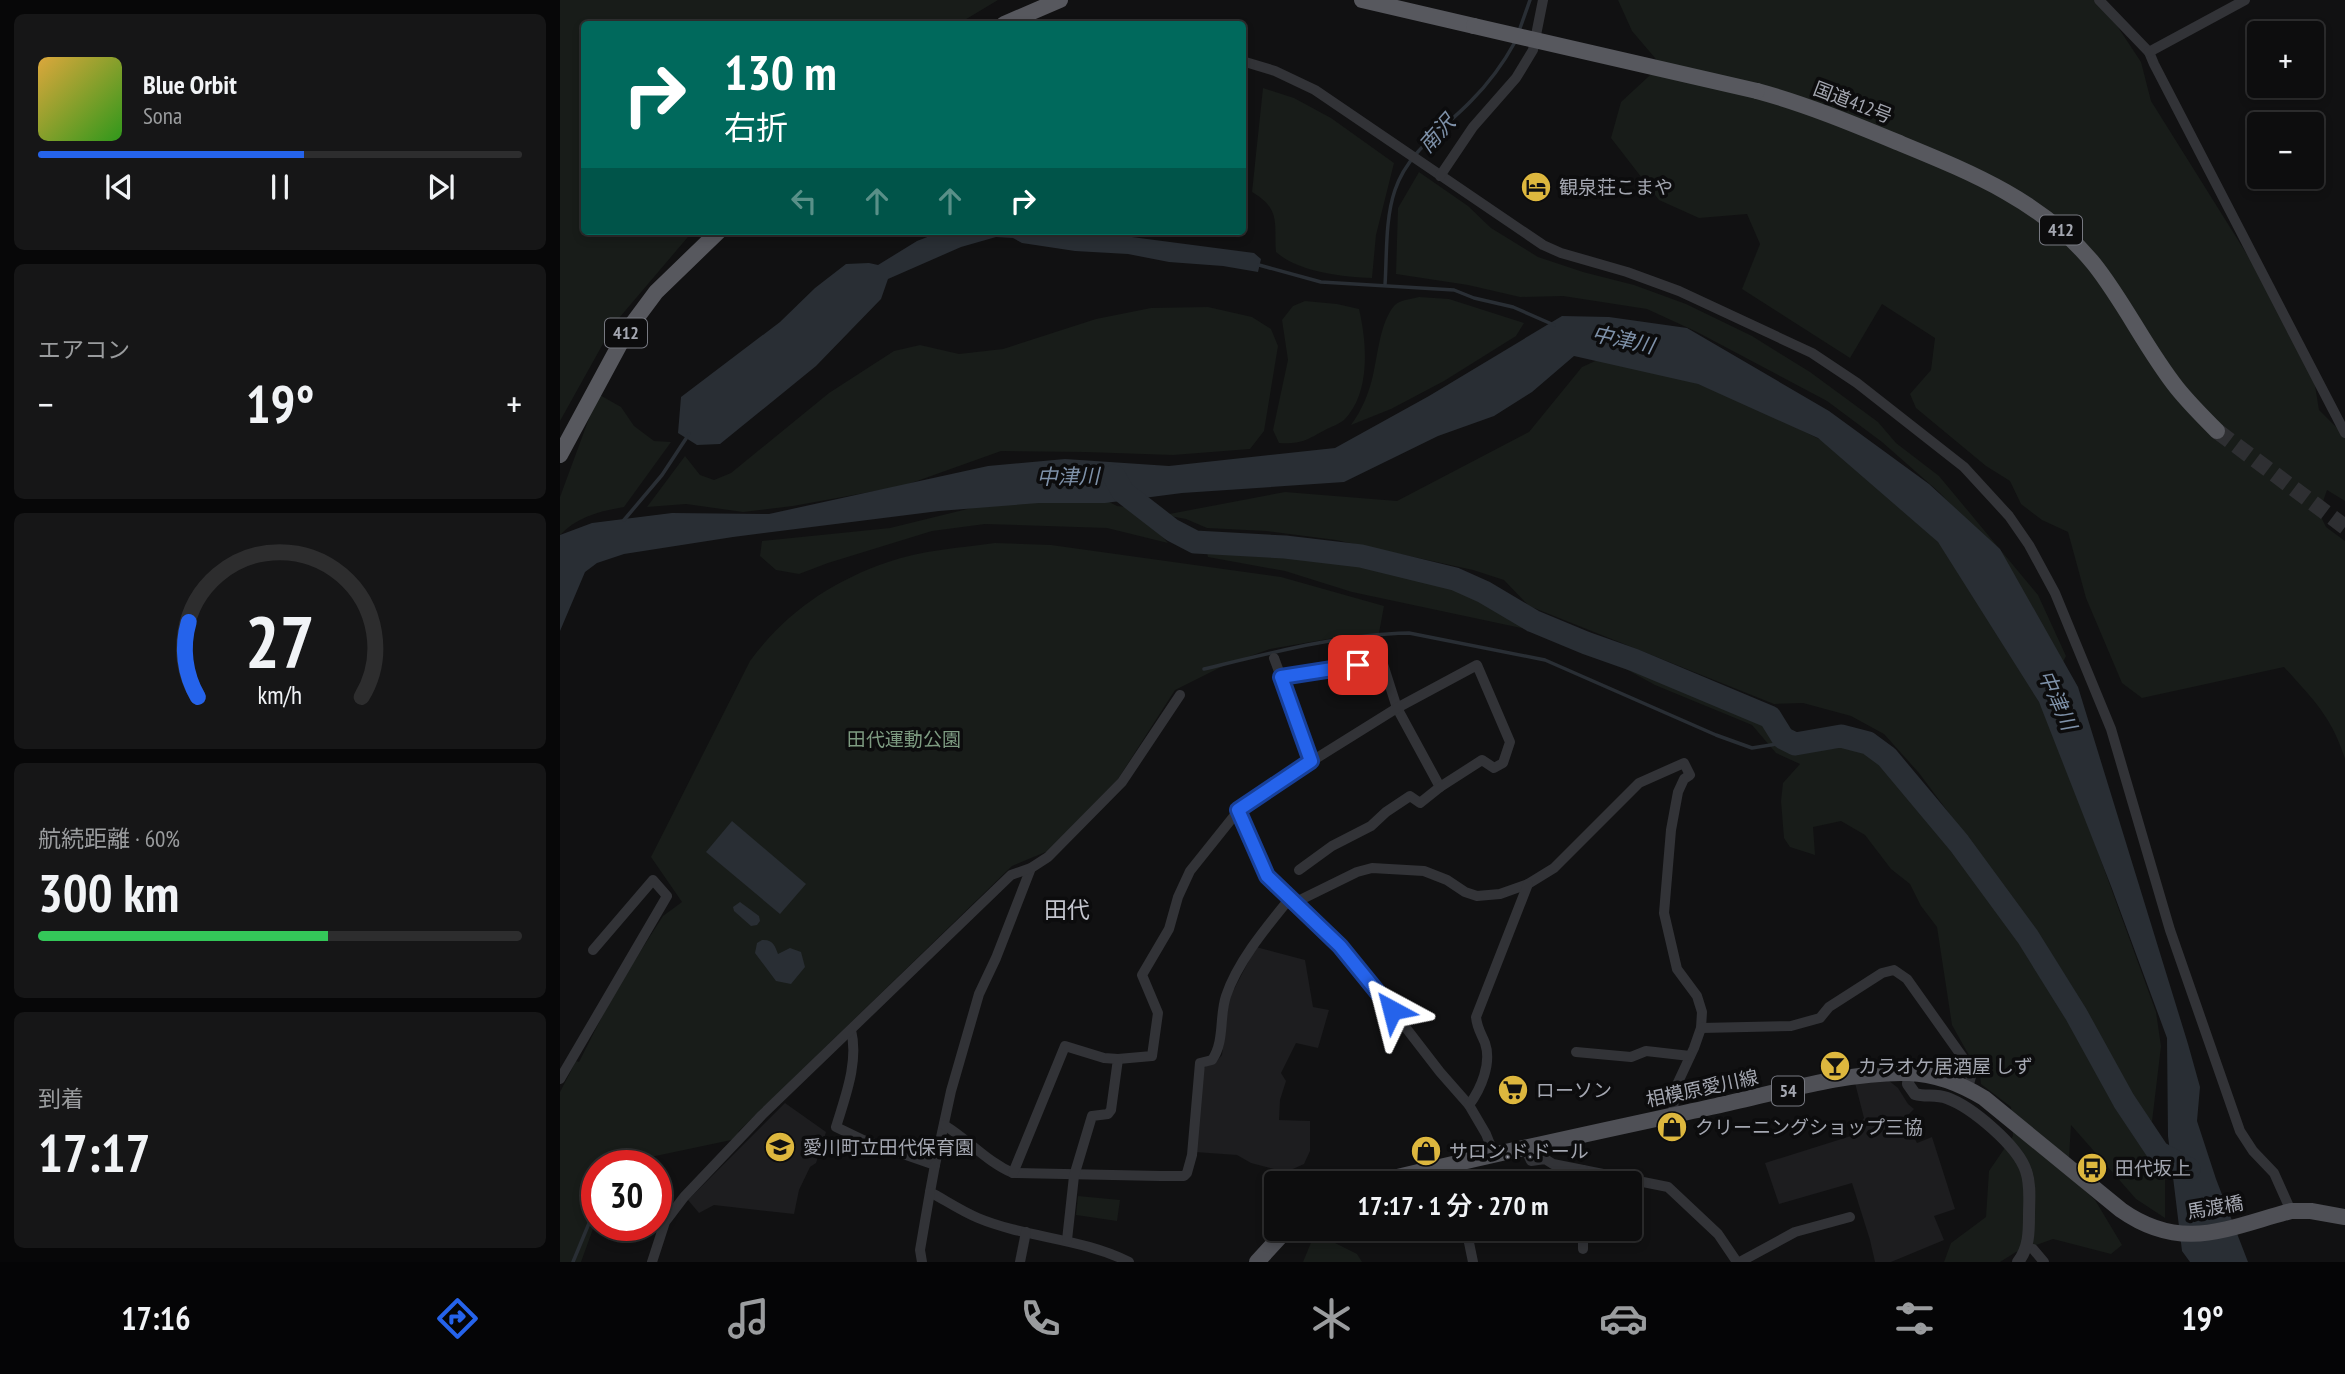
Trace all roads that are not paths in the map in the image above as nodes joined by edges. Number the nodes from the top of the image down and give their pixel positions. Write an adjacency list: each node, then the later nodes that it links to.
1 (1060, 0): 6 (highway)
2 (1363, 0): 11 (highway, 国道412号 / 412, bridge)
3 (1543, 0): 9 (street)
4 (2099, 0): 7 (street)
5 (2245, 0): 7 (street)
6 (1030, 19)
7 (2149, 52): 12 (street)
8 (1246, 62): 9 (street)
9 (1440, 176): 47 (street)
10 (715, 235): 13 (highway, 412)
11 (2217, 431)
12 (2345, 433)
13 (560, 455)
14 (1274, 658): 15 (street)
15 (1281, 677): 17 (street); 18 (street)
16 (1180, 695): 21 (street)
17 (1398, 708): 18 (street); 19 (street); 19 (street)
18 (1311, 761): 20 (street)
19 (1440, 787): 22 (street)
20 (1238, 810): 24 (street); 30 (street)
21 (1031, 868): 27 (street); 36 (street)
22 (1299, 870)
23 (1528, 884): 24 (street); 26 (street); 34 (street)
24 (1293, 902): 34 (street); 45 (street)
25 (593, 950): 32 (street)
26 (1701, 1028): 29 (street); 33 (street)
27 (851, 1030): 40 (street); 58 (street)
28 (1576, 1052): 29 (street)
29 (1690, 1056): 35 (street)
30 (1118, 1059): 44 (street); 45 (street)
31 (1909, 1073): 33 (main road, 相模原愛川線 / 54); 35 (main road, 相模原愛川線 / 54); 56 (street)
32 (560, 1079)
33 (1968, 1088): 50 (main road, 相模原愛川線 / 54)
34 (1469, 1105): 38 (street)
35 (1674, 1116): 37 (main road, 相模原愛川線 / 54)
36 (944, 1125): 40 (street); 44 (street)
37 (1524, 1148): 38 (main road, 相模原愛川線 / 54); 41 (street)
38 (1494, 1154): 39 (main road, 相模原愛川線 / 54)
39 (1454, 1164): 42 (main road, 相模原愛川線 / 54); 43 (street)
40 (935, 1165): 46 (street)
41 (1583, 1170): 64 (street)
42 (1424, 1171)
43 (1455, 1171)
44 (1013, 1173): 45 (street)
45 (1074, 1175): 52 (street)
46 (930, 1192): 51 (street); 59 (street)
47 (2283, 1214): 49 (main road, 54); 50 (main road, 馬渡橋 / 54)
48 (1850, 1217): 64 (street)
49 (2345, 1217)
50 (2161, 1231)
51 (1026, 1232): 52 (street); 60 (street)
52 (1067, 1240): 61 (street)
53 (1276, 1241): 62 (main road)
54 (1469, 1241): 63 (street)
55 (1583, 1241): 57 (street)
56 (2027, 1247): 65 (street); 66 (street)
57 (1583, 1249)
58 (652, 1262)
59 (922, 1262)
60 (1020, 1262)
61 (1129, 1262)
62 (1257, 1262)
63 (1473, 1262)
64 (1738, 1262)
65 (2018, 1262)
66 (2044, 1262)

